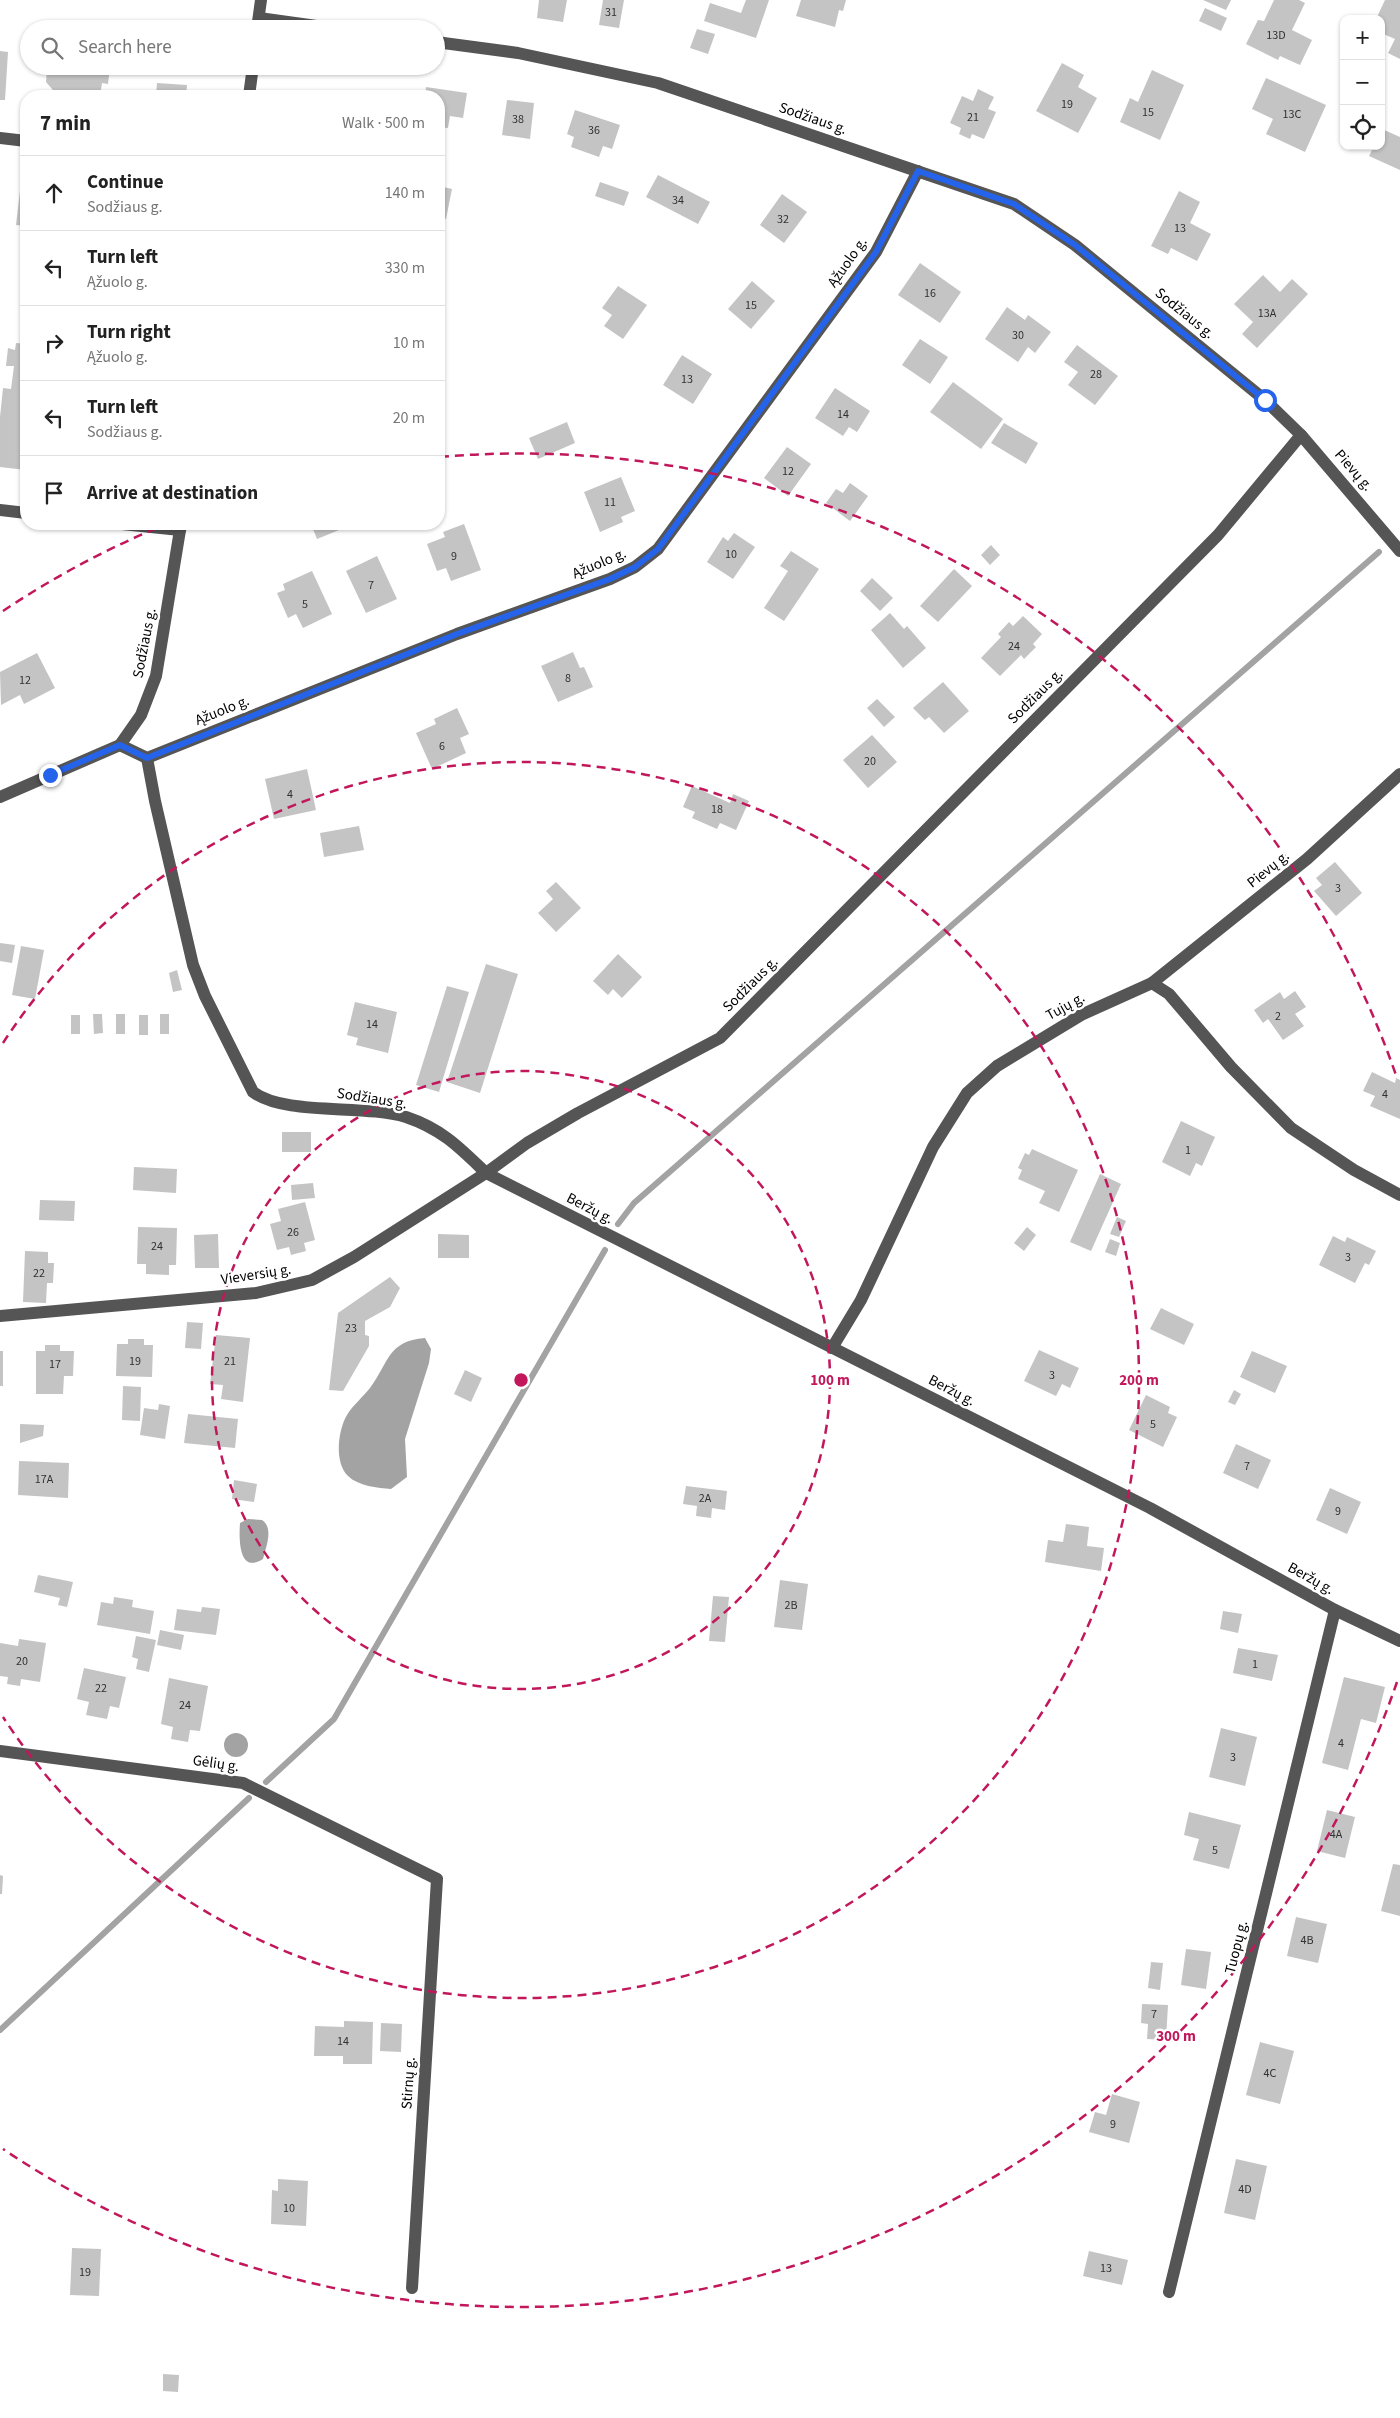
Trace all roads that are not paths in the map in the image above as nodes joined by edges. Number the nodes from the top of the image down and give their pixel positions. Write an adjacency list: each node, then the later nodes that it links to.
1 (261, 0): 2 (street)
2 (258, 20)
3 (445, 43): 8 (street, Sodžiaus g.)
4 (252, 75): 5 (street)
5 (250, 90)
6 (0, 138): 7 (street)
7 (20, 140)
8 (918, 171): 9 (street, Sodžiaus g.); 15 (street, Ąžuolo g.)
9 (1301, 435): 13 (street, Pievų g.); 19 (street, Sodžiaus g.)
10 (0, 510): 11 (street)
11 (20, 512)
12 (180, 530): 14 (street, Sodžiaus g.)
13 (1400, 552)
14 (120, 745): 15 (street); 17 (street)
15 (147, 758): 19 (street, Sodžiaus g.)
16 (1400, 774): 18 (street, Pievų g.)
17 (0, 797)
18 (1152, 983): 20 (street); 22 (street, Tujų g.)
19 (486, 1173): 21 (street, Vieversių g.); 22 (street, Beržų g.)
20 (1400, 1194)
21 (0, 1316)
22 (832, 1348): 23 (street, Beržų g.)
23 (1335, 1610): 24 (street, Beržų g.); 28 (street, Tuopų g.)
24 (1400, 1641)
25 (0, 1750): 26 (street, Gėlių g.)
26 (437, 1879): 27 (street, Stirnų g.)
27 (412, 2288)
28 (1169, 2292)

